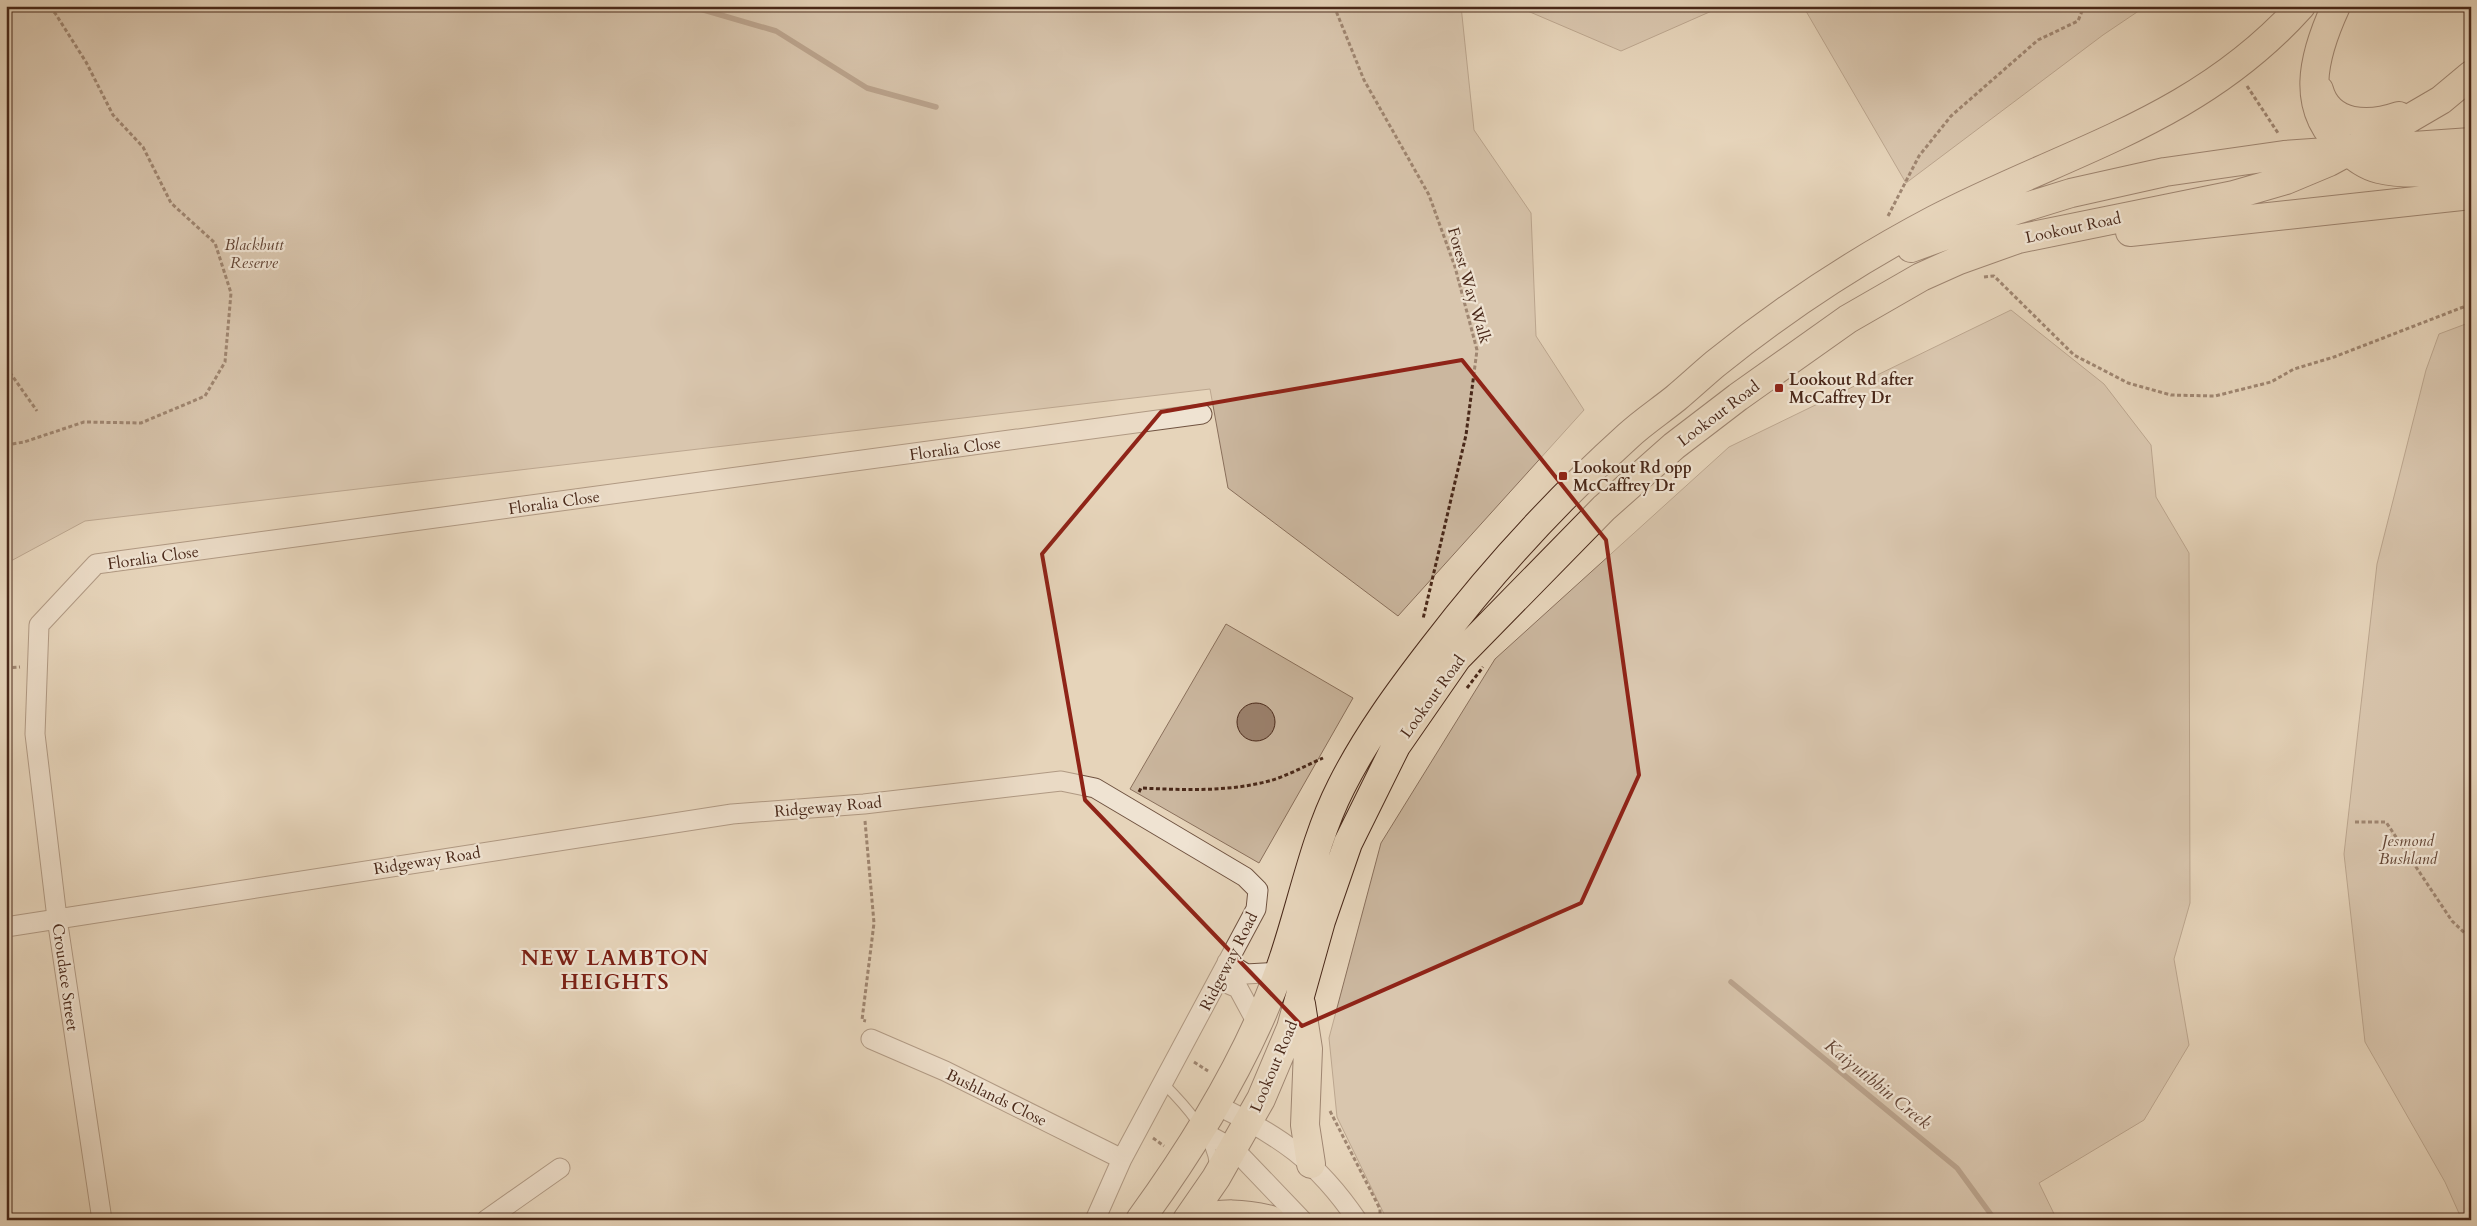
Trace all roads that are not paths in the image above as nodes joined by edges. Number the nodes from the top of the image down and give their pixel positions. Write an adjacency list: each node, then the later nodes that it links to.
1 (2301, 6): 11 (highway, Lookout Road)
2 (2336, 6): 3 (highway)
3 (2314, 75): 5 (highway); 7 (highway)
4 (2471, 75): 5 (highway, Lookout Road)
5 (2441, 100): 7 (highway, Lookout Road)
6 (2471, 142): 7 (highway)
7 (2349, 152): 8 (highway); 10 (highway, Lookout Road); 11 (highway)
8 (2471, 170)
9 (2471, 195): 10 (highway)
10 (2054, 230): 19 (highway, Lookout Road)
11 (1846, 272): 17 (highway, Lookout Road)
12 (1202, 414): 13 (street, Floralia Close)
13 (35, 734): 14 (street, Croudace Street)
14 (57, 918): 15 (street, Ridgeway Road); 16 (street, Ridgeway Road); 31 (street, Croudace Street)
15 (6, 926)
16 (1227, 962): 17 (street); 18 (street, Ridgeway Road)
17 (1279, 972): 20 (highway, Lookout Road)
18 (1218, 980): 20 (street, Lookout Road); 22 (street, Ridgeway Road)
19 (1300, 1000): 24 (highway, Lookout Road); 28 (highway)
20 (1256, 1023): 23 (highway, Lookout Road)
21 (871, 1031): 27 (street, Bushlands Close)
22 (1163, 1082): 25 (lane); 27 (street, Ridgeway Road)
23 (1216, 1106): 24 (street); 25 (highway, Lookout Road)
24 (1249, 1121): 26 (highway, Lookout Road); 28 (street)
25 (1201, 1131): 26 (street); 30 (lane); 34 (highway, Lookout Road)
26 (1234, 1149): 30 (highway, Lookout Road); 38 (street)
27 (1122, 1159): 33 (street, Ridgeway Road)
28 (1311, 1164): 39 (street)
29 (560, 1168): 32 (street)
30 (1216, 1178): 35 (highway, Lookout Road)
31 (102, 1220)
32 (486, 1220)
33 (1095, 1220)
34 (1140, 1220)
35 (1187, 1220)
36 (1194, 1220): 37 (highway)
37 (1271, 1220)
38 (1302, 1220)
39 (1357, 1220)

